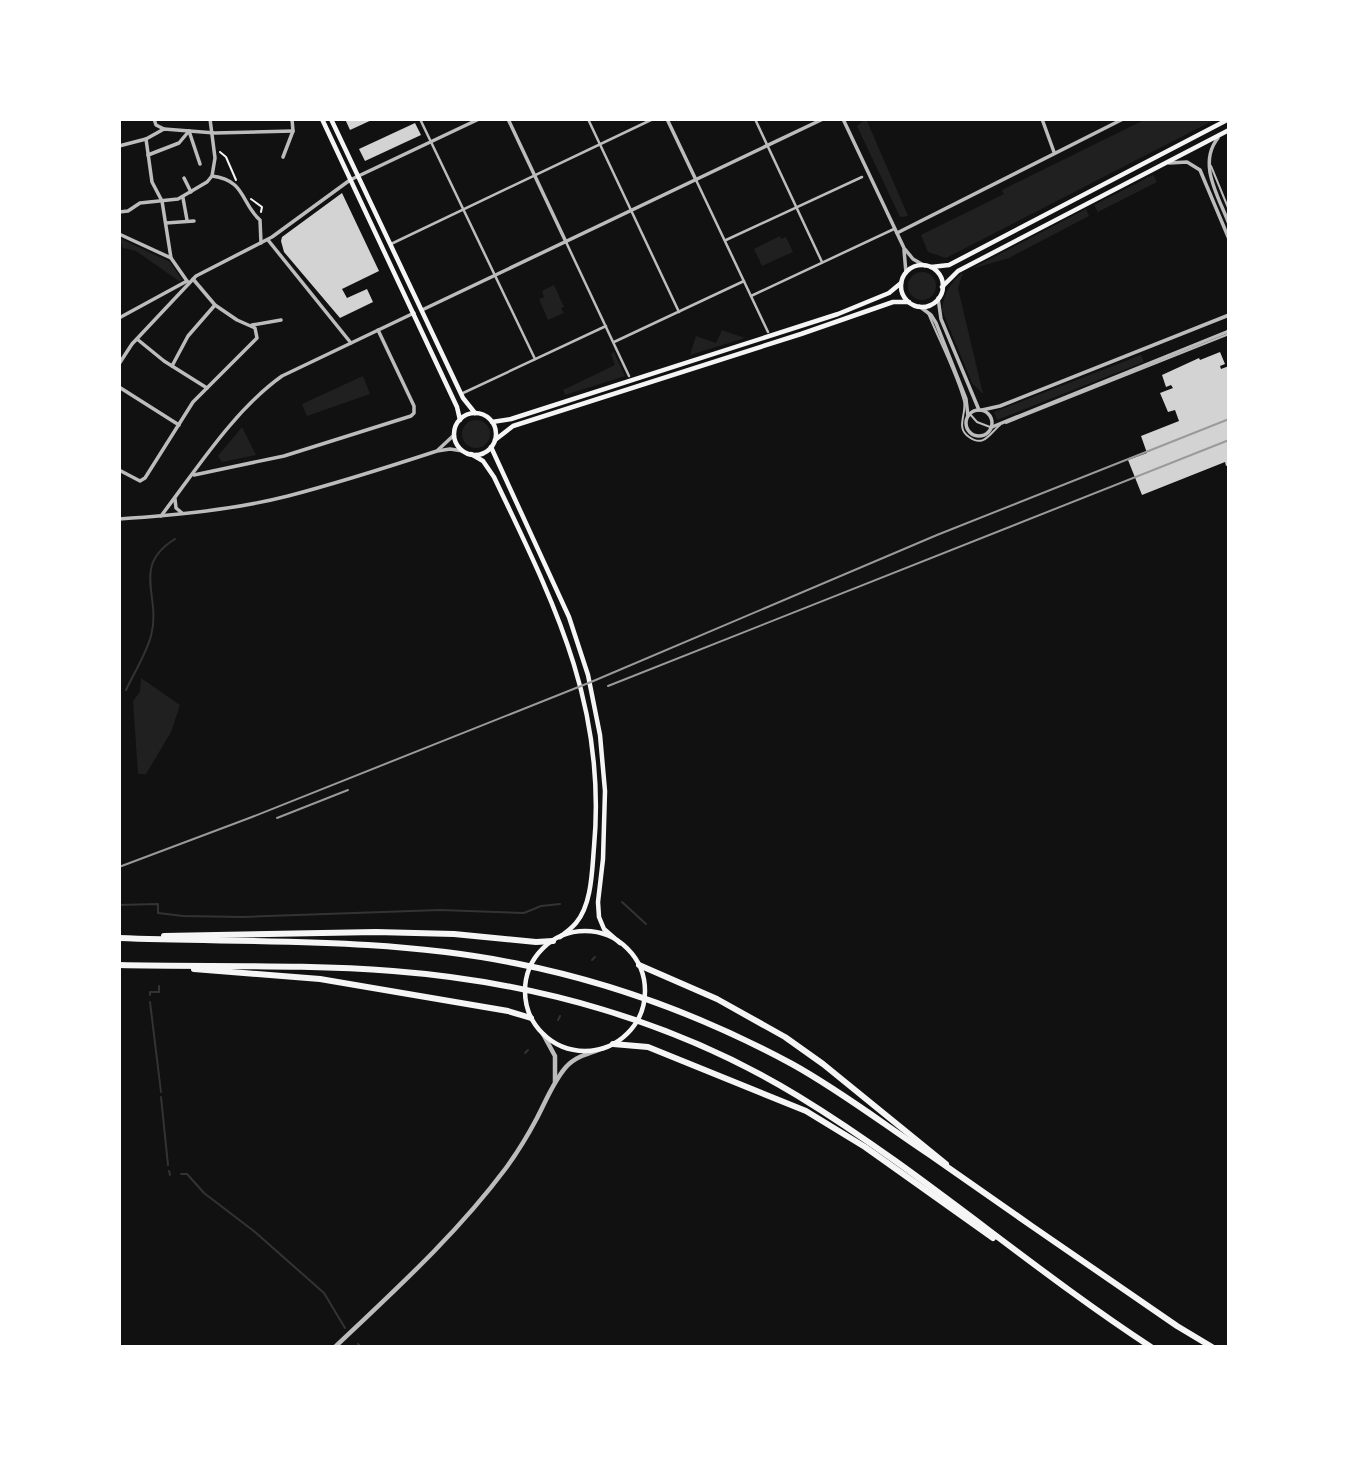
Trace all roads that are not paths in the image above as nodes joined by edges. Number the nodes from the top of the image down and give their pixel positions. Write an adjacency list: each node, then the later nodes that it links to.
1 (153, 119): 18 (street)
2 (211, 119): 21 (street)
3 (292, 119): 20 (street)
4 (322, 119): 39 (main road)
5 (332, 119): 36 (main road)
6 (420, 119): 24 (street)
7 (479, 119): 24 (street)
8 (508, 119): 34 (street)
9 (588, 119): 25 (street)
10 (653, 119): 25 (street)
11 (667, 119): 40 (street)
12 (755, 119): 27 (street)
13 (823, 119): 27 (street)
14 (842, 119): 53 (street)
15 (1042, 119): 28 (street)
16 (1123, 119): 28 (street)
17 (1229, 119): 64 (main road)
18 (164, 130): 19 (street); 23 (street)
19 (189, 131): 21 (street); 29 (street); 32 (street)
20 (293, 131): 21 (street); 30 (street)
21 (211, 132): 35 (street)
22 (1226, 132): 31 (street); 33 (main road)
23 (146, 139): 26 (street); 29 (street)
24 (431, 142): 36 (street); 45 (street)
25 (600, 144): 34 (street); 47 (street)
26 (119, 146)
27 (767, 146): 40 (street); 44 (street)
28 (1054, 152): 53 (street)
29 (148, 155): 43 (street)
30 (283, 157)
31 (1208, 158): 46 (lane); 52 (street)
32 (200, 164)
33 (1163, 164): 56 (street); 70 (main road)
34 (534, 175): 45 (street); 58 (street)
35 (212, 176): 41 (street); 59 (street)
36 (358, 176): 39 (street); 60 (main road)
37 (184, 177): 41 (street)
38 (862, 177): 44 (street)
39 (350, 180): 55 (street); 79 (main road)
40 (696, 180): 47 (street); 57 (street)
41 (191, 192): 42 (street)
42 (183, 197): 43 (street); 49 (street)
43 (162, 201): 48 (street); 51 (street)
44 (797, 207): 57 (street); 63 (street)
45 (463, 209): 60 (street); 66 (street)
46 (1229, 210)
47 (631, 211): 58 (street); 77 (street)
48 (119, 212)
49 (187, 220): 50 (street); 51 (street)
50 (194, 221)
51 (166, 223): 62 (street)
52 (1229, 224)
53 (896, 230): 61 (street); 63 (street)
54 (119, 234): 62 (street)
55 (268, 240): 59 (street); 90 (street)
56 (1229, 240)
57 (725, 241): 68 (street)
58 (566, 242): 66 (street); 84 (street)
59 (261, 243): 67 (street)
60 (391, 244): 76 (main road)
61 (904, 248): 64 (street); 65 (street)
62 (171, 258): 67 (street)
63 (822, 262): 71 (street)
64 (928, 267): 65 (main road); 70 (main road)
65 (906, 273): 69 (main road)
66 (494, 276): 76 (street); 91 (street)
67 (190, 280): 74 (street); 81 (street); 88 (street)
68 (744, 281): 71 (street); 77 (street)
69 (901, 283): 73 (main road); 103 (main road)
70 (942, 287): 72 (main road)
71 (751, 296): 86 (street)
72 (938, 298): 75 (main road); 99 (street)
73 (909, 302): 75 (main road); 108 (main road)
74 (215, 304): 83 (street); 93 (street)
75 (919, 306): 78 (street)
76 (422, 310): 97 (main road)
77 (679, 312): 89 (street)
78 (927, 312): 98 (lane); 101 (street)
79 (414, 313): 85 (street); 102 (main road)
80 (1229, 315): 99 (street)
81 (119, 318)
82 (281, 320): 83 (street)
83 (252, 325): 96 (street)
84 (606, 326): 89 (street); 91 (street)
85 (378, 330): 90 (street); 114 (street)
86 (768, 332)
87 (1229, 332): 105 (lane); 106 (street)
88 (137, 339): 92 (street); 93 (street)
89 (614, 342): 94 (street)
90 (351, 343): 114 (street)
91 (535, 359): 97 (street)
92 (119, 364)
93 (172, 366): 96 (street)
94 (629, 376)
95 (119, 387): 104 (street)
96 (207, 388): 104 (street)
97 (461, 394): 100 (main road)
98 (964, 403): 101 (lane); 105 (lane)
99 (981, 410): 101 (street); 106 (street)
100 (474, 413): 102 (main road); 103 (main road)
101 (969, 413): 106 (lane); 106 (street)
102 (460, 420): 107 (main road)
103 (492, 422): 108 (main road)
104 (179, 425): 113 (street)
105 (1000, 426): 106 (lane)
106 (992, 427)
107 (454, 435): 110 (street); 111 (main road)
108 (495, 440): 109 (main road)
109 (491, 447): 112 (main road); 121 (main road)
110 (437, 451): 111 (street); 116 (street)
111 (463, 451): 112 (main road)
112 (471, 454): 120 (main road)
113 (119, 470)
114 (192, 475): 115 (street)
115 (176, 497): 116 (street); 117 (street)
116 (184, 514): 117 (street)
117 (161, 516): 118 (street)
118 (119, 519)
119 (119, 937): 120 (highway); 130 (highway)
120 (556, 939): 121 (main road); 125 (main road)
121 (620, 943): 124 (main road)
122 (119, 965): 123 (highway)
123 (129, 965): 125 (highway); 131 (highway)
124 (639, 965): 127 (main road); 130 (highway)
125 (530, 1015): 126 (main road)
126 (543, 1034): 128 (main road); 129 (street)
127 (613, 1044): 128 (main road); 131 (highway)
128 (604, 1048): 129 (street)
129 (554, 1083): 132 (street)
130 (952, 1171): 134 (highway)
131 (1006, 1244): 133 (highway)
132 (335, 1347)
133 (1151, 1347)
134 (1212, 1347)

